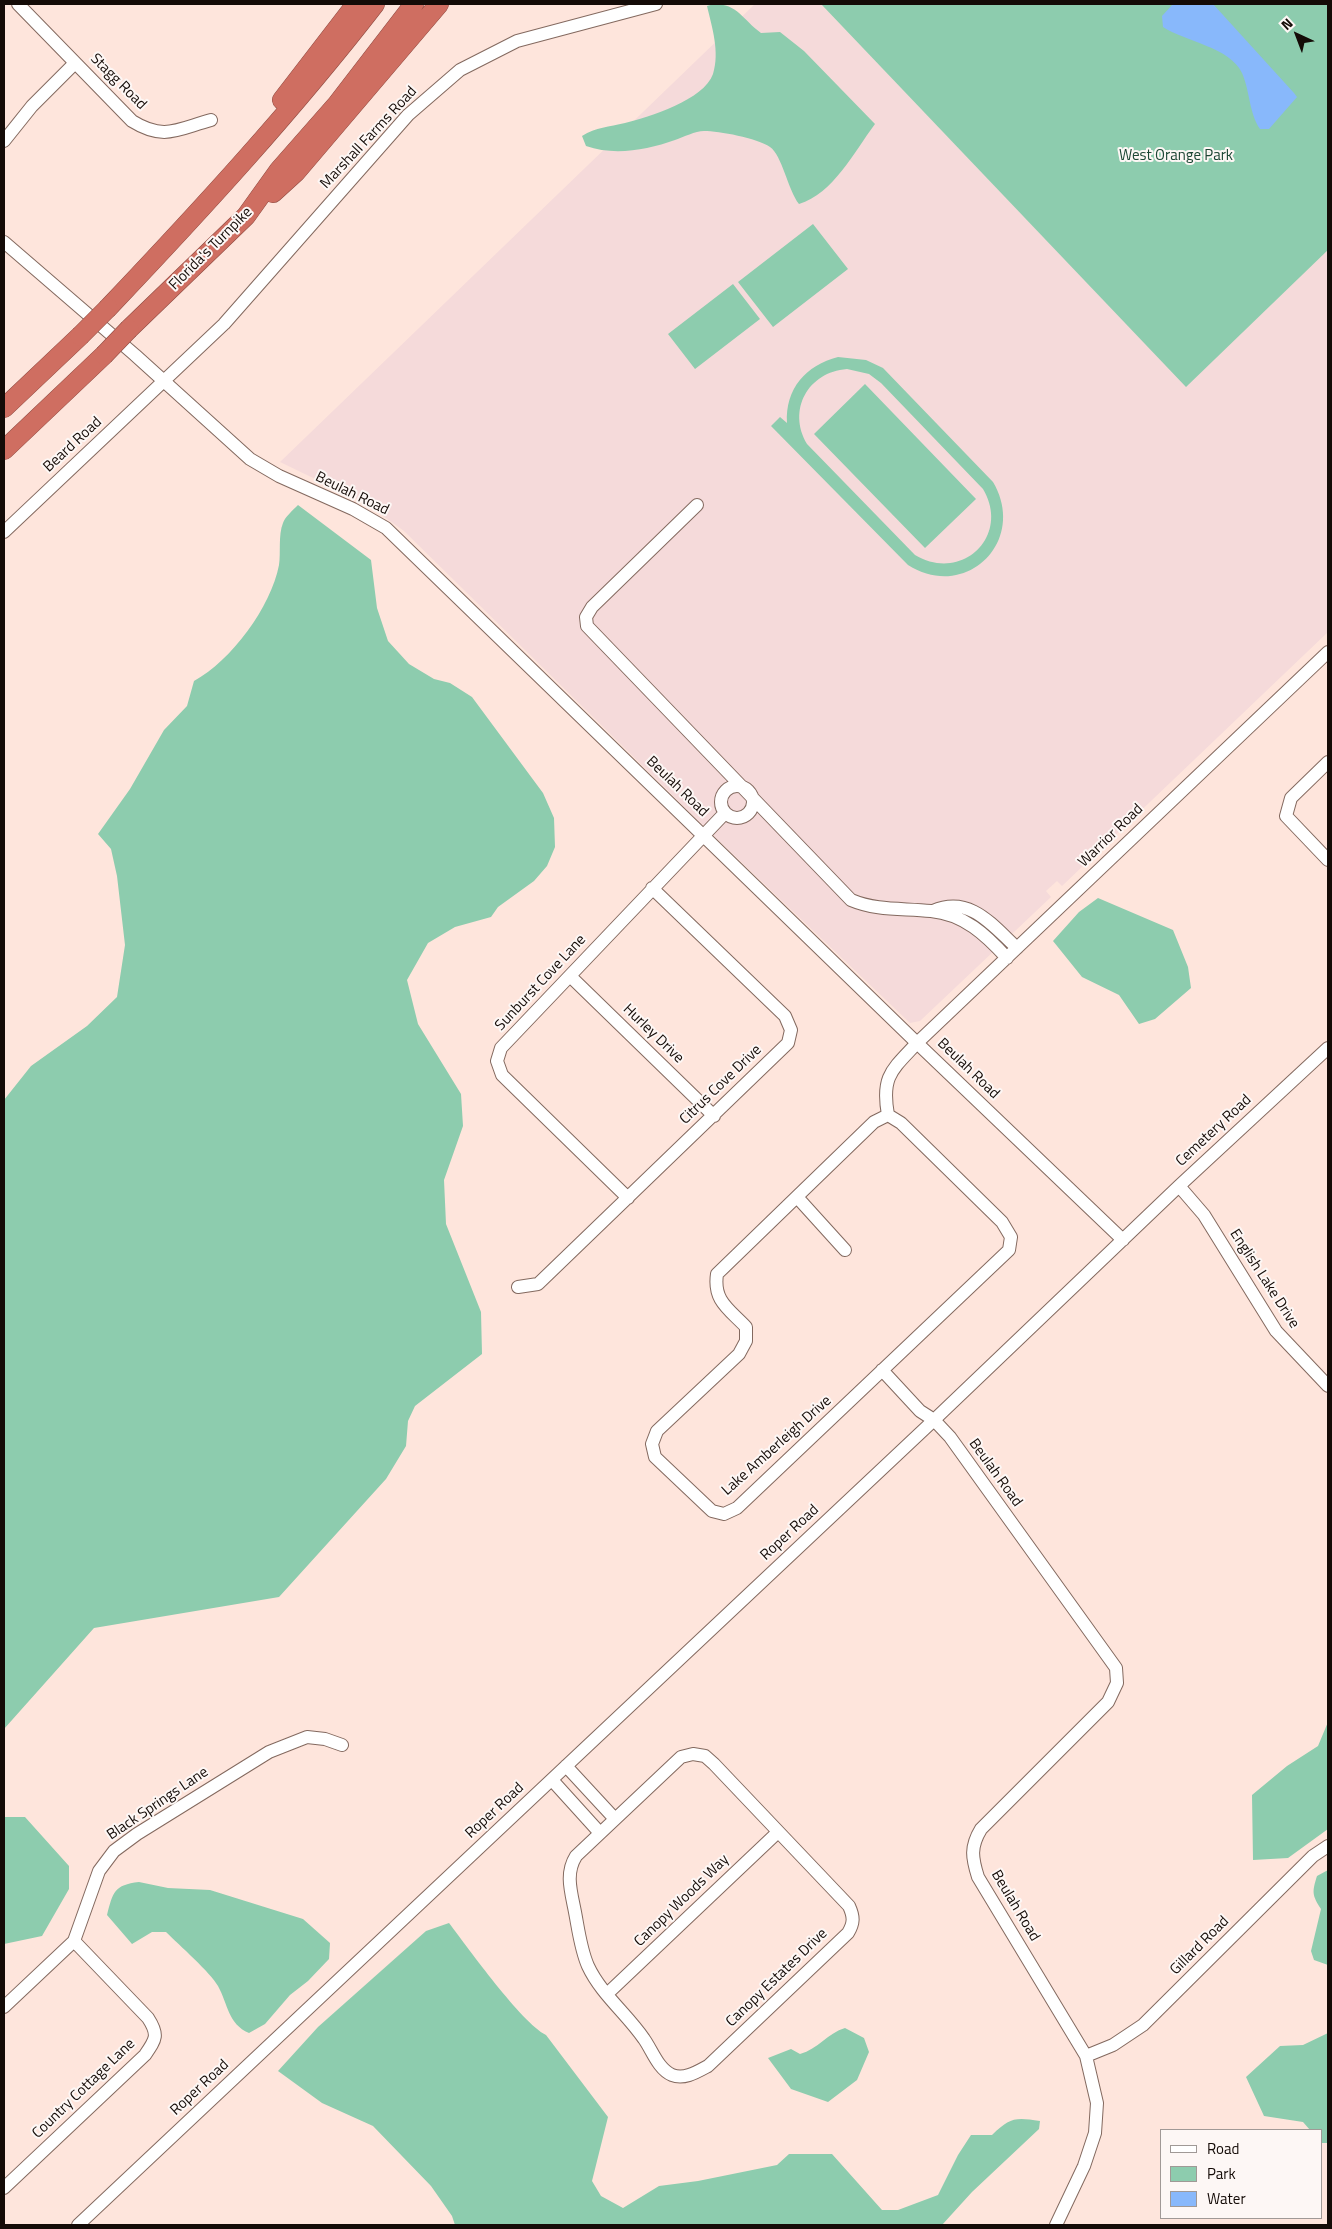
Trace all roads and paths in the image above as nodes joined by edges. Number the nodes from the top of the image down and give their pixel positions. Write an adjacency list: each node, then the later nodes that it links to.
1 (18, 4): 7 (street)
2 (356, 4): 10 (highway)
3 (375, 4): 10 (highway)
4 (414, 4): 11 (highway, Florida's Turnpike)
5 (439, 4): 11 (highway)
6 (656, 4): 13 (street, Marshall Farms Road)
7 (75, 63): 8 (street, Stagg Road); 9 (street, Stagg Road)
8 (211, 120)
9 (4, 142)
10 (205, 207): 14 (highway, bridge)
11 (246, 216): 15 (highway, Florida's Turnpike, bridge)
12 (4, 242): 13 (street, Beulah Road)
13 (163, 381): 17 (street, Beard Road); 22 (street, Beulah Road)
14 (4, 408)
15 (4, 450)
16 (697, 505): 20 (street)
17 (4, 532)
18 (1328, 652): 26 (street, Warrior Road)
19 (1328, 762): 23 (street)
20 (748, 790): 21 (street); 21 (street); 25 (street)
21 (725, 813): 22 (street, Sunburst Cove Lane)
22 (703, 835): 24 (street, Sunburst Cove Lane); 29 (street, Beulah Road)
23 (1328, 860)
24 (652, 888): 28 (street, Sunburst Cove Lane); 32 (street, Citrus Cove Drive)
25 (933, 911): 26 (street); 27 (street)
26 (1017, 948): 27 (street, Warrior Road)
27 (1007, 958): 29 (street, Warrior Road)
28 (570, 976): 32 (street, Hurley Drive); 35 (street, Sunburst Cove Lane)
29 (917, 1043): 31 (street); 36 (street, Beulah Road)
30 (1328, 1048): 33 (street, Cemetery Road)
31 (888, 1115): 34 (street, Lake Amberleigh Drive); 39 (street, Lake Amberleigh Drive)
32 (714, 1116): 35 (street, Citrus Cove Drive)
33 (1179, 1186): 36 (street, Cemetery Road); 40 (street, English Lake Drive)
34 (797, 1197): 37 (street); 39 (street, Lake Amberleigh Drive)
35 (628, 1198): 38 (street, Citrus Cove Drive)
36 (1123, 1240): 41 (street)
37 (845, 1250)
38 (518, 1287)
39 (882, 1370): 41 (street, Beulah Road)
40 (1328, 1386)
41 (934, 1420): 43 (street, Roper Road); 52 (street, Beulah Road)
42 (342, 1745): 49 (street, Black Springs Lane)
43 (566, 1766): 44 (street, Roper Road); 45 (street)
44 (552, 1780): 47 (street); 54 (street, Roper Road)
45 (615, 1819): 46 (street, Canopy Estates Drive); 47 (street, Canopy Estates Drive)
46 (778, 1832): 50 (street, Canopy Woods Way); 50 (street, Canopy Estates Drive)
47 (600, 1833): 50 (street, Canopy Estates Drive)
48 (1328, 1846): 52 (street, Gillard Road)
49 (74, 1941): 51 (street, Black Springs Lane); 53 (street, Country Cottage Lane)
50 (607, 1994)
51 (4, 2007)
52 (1086, 2056): 55 (street, Beulah Road)
53 (4, 2188)
54 (78, 2225)
55 (1056, 2225)

